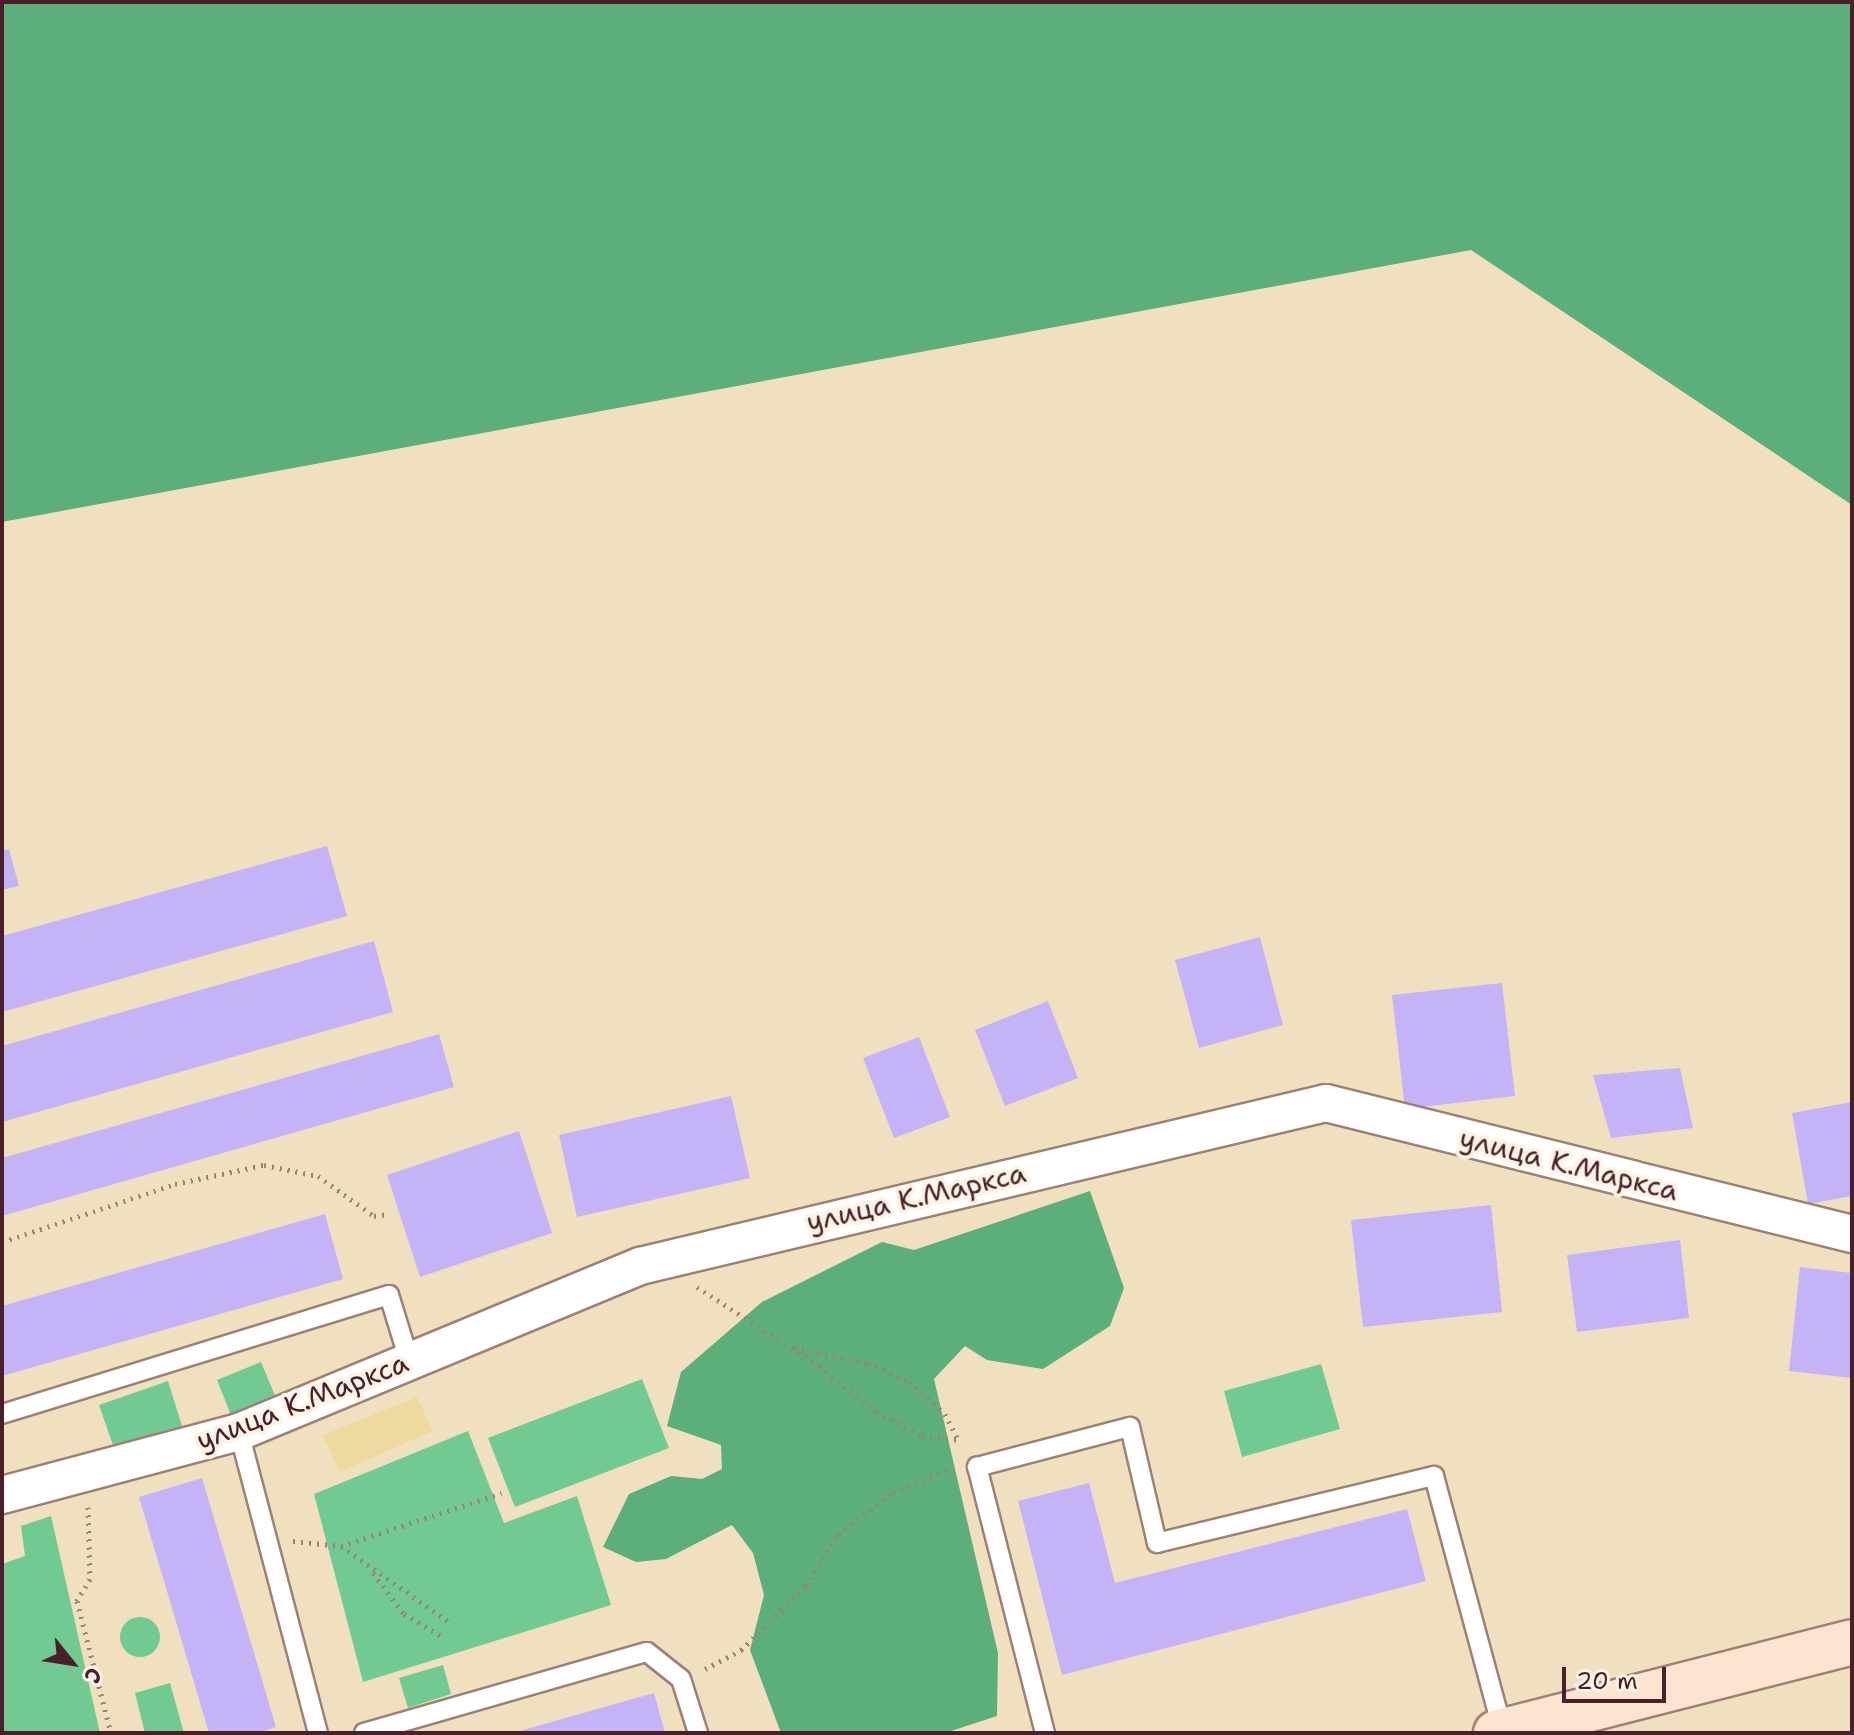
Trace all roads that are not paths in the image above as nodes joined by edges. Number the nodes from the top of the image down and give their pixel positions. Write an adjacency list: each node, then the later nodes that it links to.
1 (1852, 1234): 2 (street, улица К.Маркса)
2 (409, 1360): 3 (lane); 4 (street, улица К.Маркса)
3 (2, 1414)
4 (239, 1432): 5 (street, улица К.Маркса); 8 (lane)
5 (2, 1495)
6 (1852, 1642): 7 (street)
7 (1499, 1732): 11 (lane)
8 (318, 1733)
9 (364, 1733): 10 (lane)
10 (698, 1733)
11 (1045, 1733)

